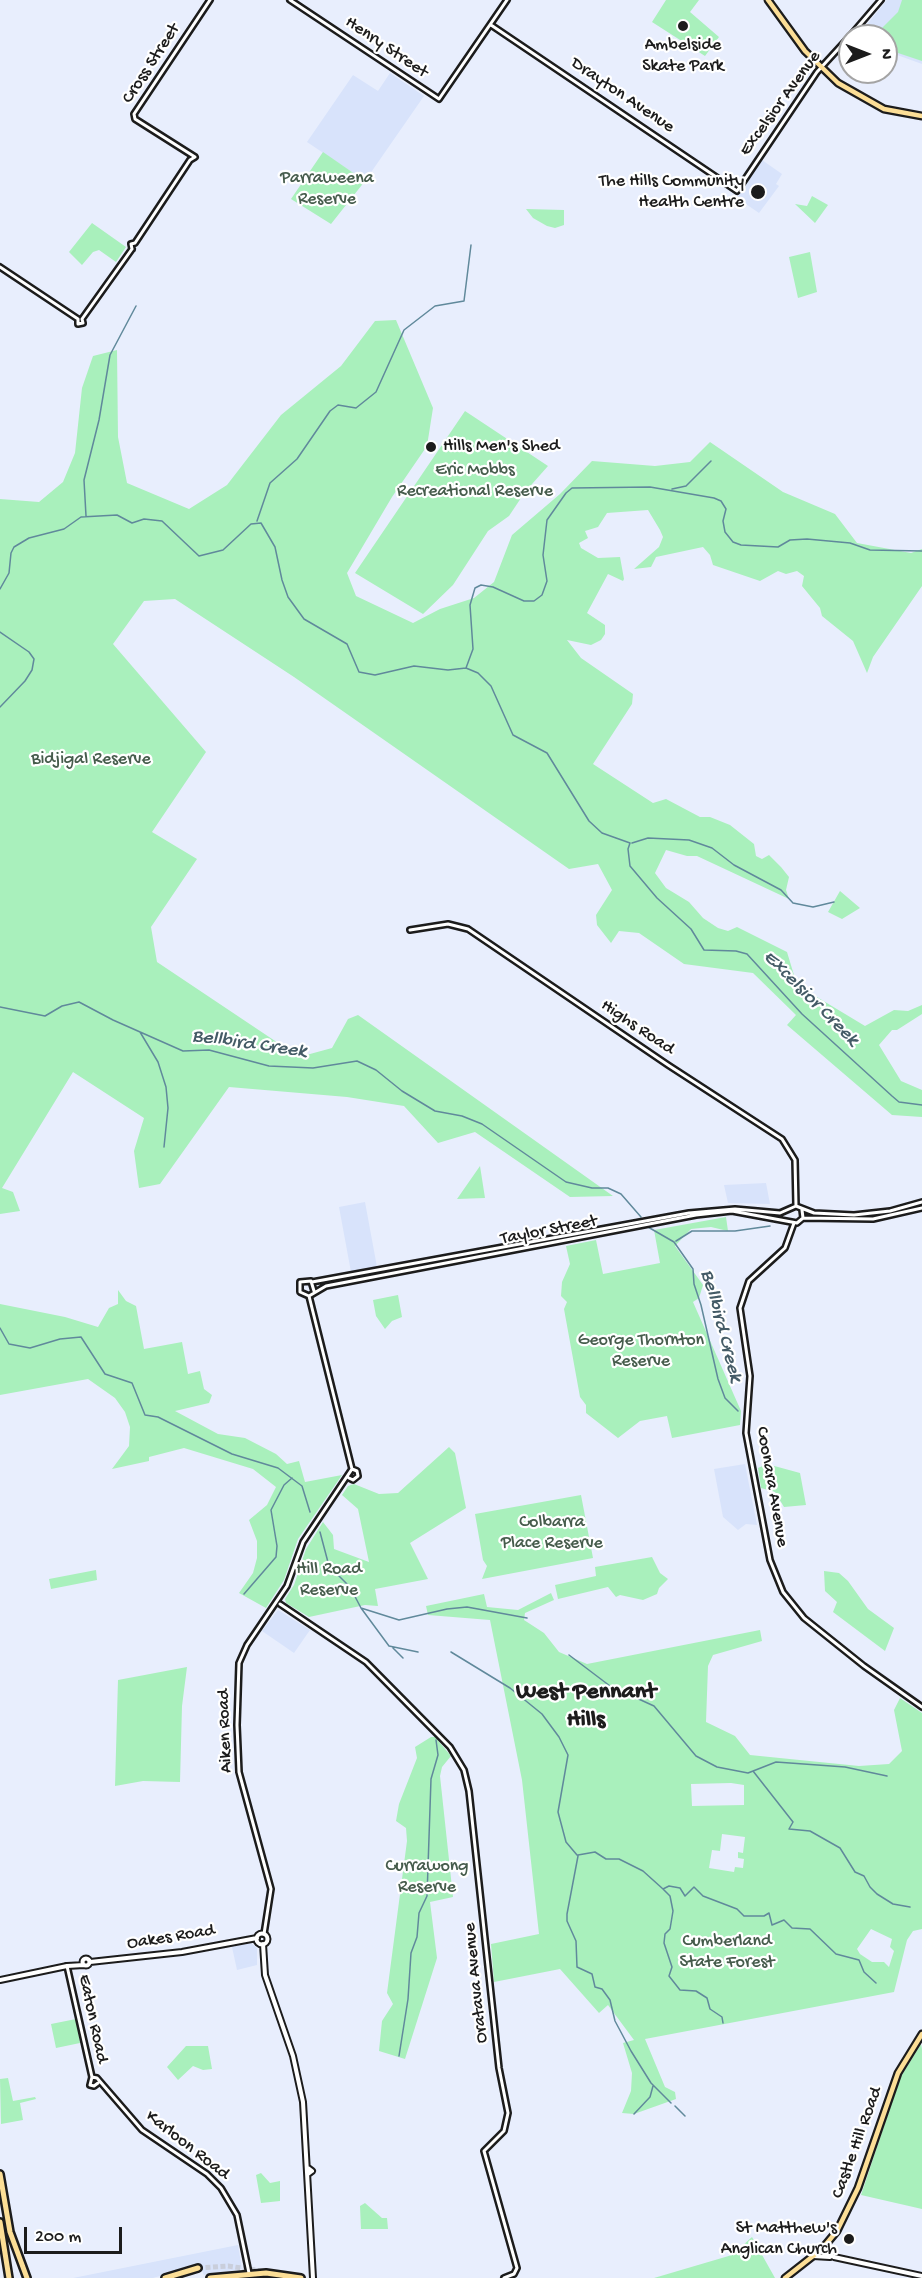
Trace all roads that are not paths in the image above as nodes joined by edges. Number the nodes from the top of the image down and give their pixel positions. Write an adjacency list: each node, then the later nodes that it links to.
1 (210, 0): 12 (street, Cross Street)
2 (290, 0): 7 (street, Henry Street)
3 (507, 0): 7 (street)
4 (768, 0): 9 (main road)
5 (881, 0): 6 (street, Excelsior Avenue)
6 (860, 24)
7 (491, 25): 11 (street, Drayton Avenue)
8 (838, 49): 9 (street, Excelsior Avenue)
9 (821, 68): 10 (main road); 11 (street, Excelsior Avenue)
10 (922, 116)
11 (737, 191)
12 (0, 267)
13 (410, 930): 15 (street, Highs Road)
14 (922, 1202): 18 (street)
15 (796, 1206): 17 (street); 18 (street)
16 (922, 1208): 19 (street)
17 (789, 1209): 20 (street); 21 (street, Taylor Street)
18 (802, 1210): 19 (street)
19 (803, 1218): 20 (street)
20 (792, 1222): 22 (street, Taylor Street); 29 (street, Coonara Avenue)
21 (312, 1282): 22 (street); 23 (street)
22 (314, 1291): 23 (street)
23 (309, 1296): 24 (street)
24 (352, 1469): 25 (street); 25 (street)
25 (349, 1478): 26 (street)
26 (278, 1599): 27 (street, Aiken Road); 28 (street)
27 (275, 1604): 28 (street); 30 (street, Aiken Road)
28 (280, 1604): 52 (street, Oratava Avenue)
29 (922, 1707)
30 (264, 1934): 31 (main road, Oakes Road); 32 (main road)
31 (257, 1938): 32 (main road); 33 (main road, Oakes Road)
32 (263, 1944): 51 (main road)
33 (69, 1965): 34 (main road); 36 (street, Eaton Road)
34 (0, 1980)
35 (922, 2034): 40 (main road, Castle Hill Road)
36 (92, 2077): 37 (street); 37 (street)
37 (98, 2083): 44 (street, Karloon Road)
38 (0, 2174): 47 (highway)
39 (0, 2222): 46 (highway)
40 (822, 2249): 41 (main road, Castle Hill Road); 42 (main road)
41 (813, 2256): 42 (main road); 53 (main road, Castle Hill Road)
42 (834, 2257): 45 (main road)
43 (198, 2268): 48 (highway)
44 (250, 2276): 49 (highway); 50 (highway)
45 (922, 2276)
46 (9, 2278)
47 (27, 2278)
48 (165, 2278)
49 (210, 2278)
50 (301, 2278)
51 (313, 2278)
52 (504, 2278)
53 (785, 2278)

